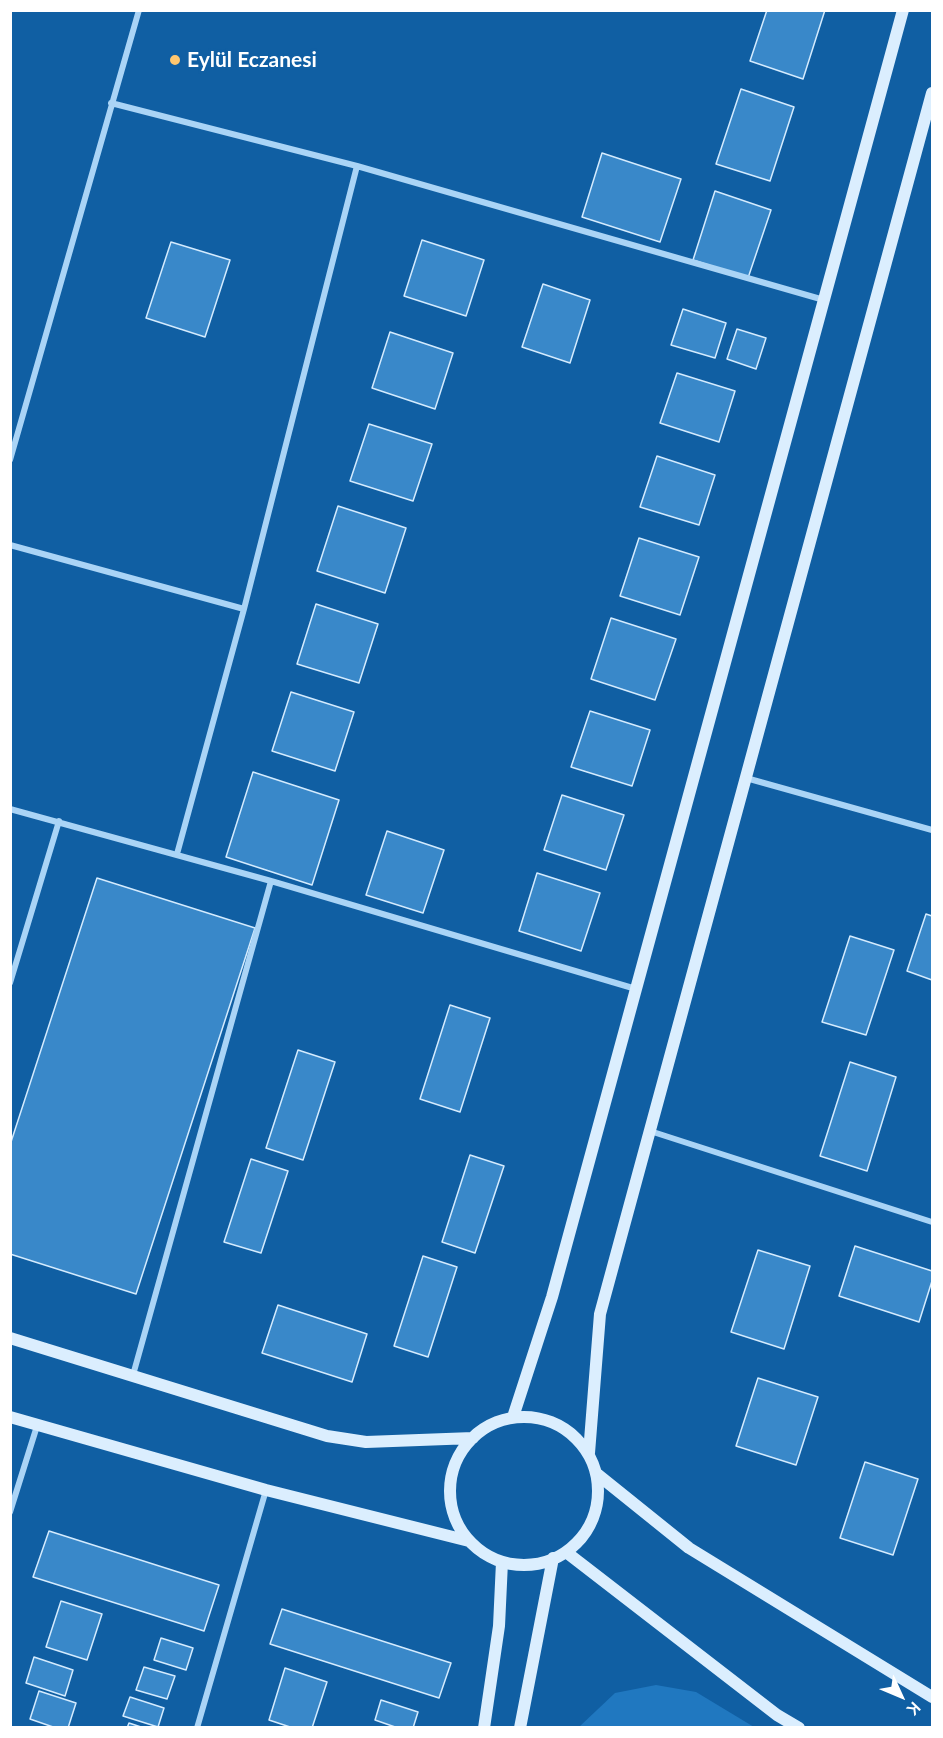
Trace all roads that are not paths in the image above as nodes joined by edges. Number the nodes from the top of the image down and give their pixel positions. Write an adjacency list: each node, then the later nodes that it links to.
1 (139, 10): 4 (street)
2 (903, 10): 6 (main road)
3 (933, 93): 10 (main road)
4 (111, 103): 5 (street); 7 (street)
5 (357, 166): 6 (street); 9 (street)
6 (824, 300): 17 (main road)
7 (10, 460)
8 (10, 545): 9 (street)
9 (244, 609): 14 (street)
10 (746, 778): 13 (street); 18 (main road)
11 (10, 809): 12 (street)
12 (58, 822): 14 (street); 16 (street)
13 (933, 830)
14 (177, 854): 15 (street)
15 (271, 880): 17 (street); 21 (street)
16 (10, 983)
17 (636, 989): 23 (main road)
18 (650, 1131): 19 (street); 26 (main road)
19 (933, 1222)
20 (10, 1338): 21 (main road)
21 (133, 1375): 25 (main road)
22 (10, 1417): 24 (main road)
23 (513, 1417): 25 (main road); 26 (main road)
24 (37, 1426): 28 (main road); 29 (street)
25 (472, 1438): 30 (main road)
26 (589, 1453): 27 (main road)
27 (597, 1474): 31 (main road); 34 (main road)
28 (266, 1490): 30 (main road); 35 (street)
29 (10, 1512)
30 (469, 1541): 33 (main road)
31 (566, 1552): 32 (main road); 38 (main road)
32 (553, 1558): 33 (main road); 37 (main road)
33 (502, 1562): 36 (main road)
34 (933, 1697)
35 (196, 1728)
36 (484, 1728)
37 (520, 1728)
38 (799, 1728)

